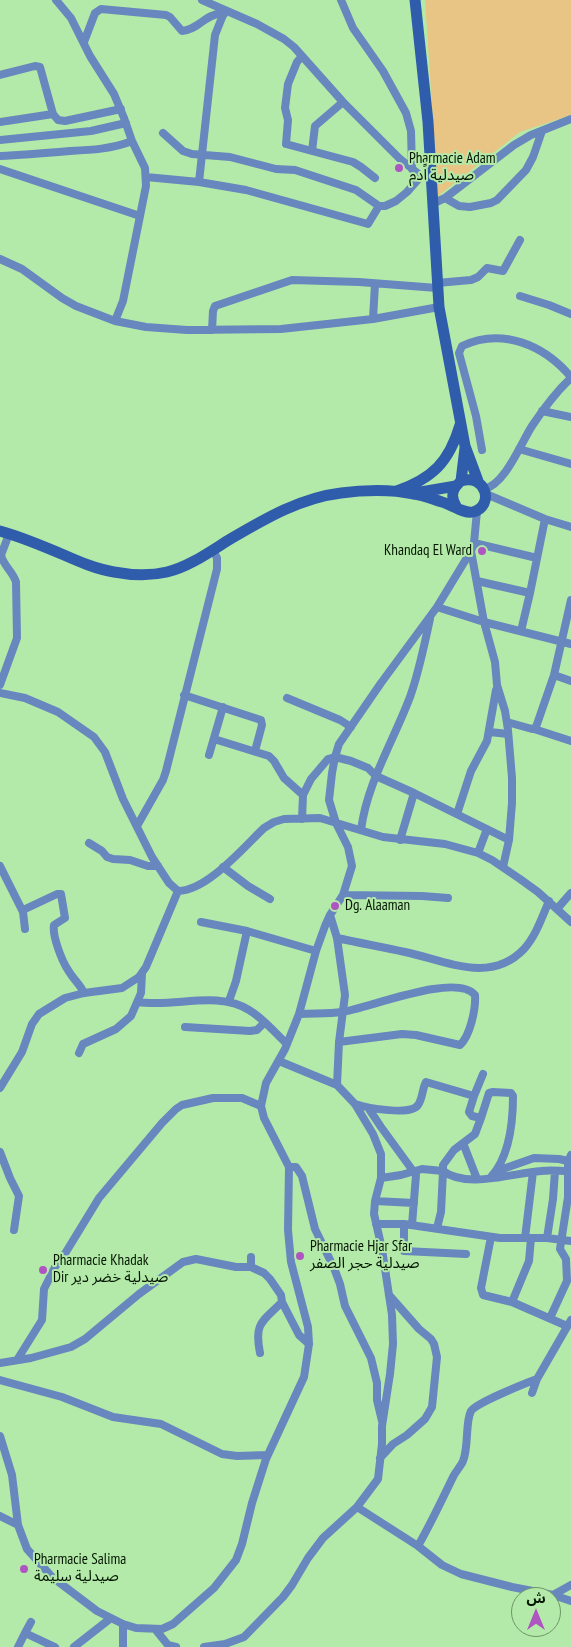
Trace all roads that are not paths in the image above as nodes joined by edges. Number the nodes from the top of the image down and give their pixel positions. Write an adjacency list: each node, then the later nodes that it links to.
1 (56, 0): 6 (street)
2 (202, 0): 5 (street)
3 (341, 0): 22 (street)
4 (415, 0): 26 (street)
5 (225, 12): 6 (street); 7 (street); 20 (street)
6 (84, 42): 10 (street)
7 (302, 56): 9 (street); 19 (street)
8 (0, 75): 11 (street)
9 (343, 102): 19 (street); 22 (street)
10 (121, 108): 11 (street); 14 (street)
11 (53, 114): 13 (street)
12 (571, 119): 15 (street)
13 (0, 122)
14 (126, 123): 17 (street); 18 (street)
15 (542, 131): 28 (street); 28 (street)
16 (163, 133): 20 (street)
17 (0, 140)
18 (132, 141): 21 (street); 24 (street)
19 (312, 151): 25 (street)
20 (201, 155): 27 (street); 30 (street)
21 (0, 156)
22 (412, 168): 26 (street)
23 (0, 169): 31 (street)
24 (146, 177): 27 (street); 31 (street)
25 (375, 178)
26 (426, 178): 29 (street); 30 (street)
27 (199, 182): 30 (street)
28 (445, 198): 29 (street)
29 (432, 204): 35 (street)
30 (379, 206)
31 (140, 216): 40 (street)
32 (520, 240): 35 (street)
33 (0, 259): 40 (street)
34 (374, 284): 35 (street); 39 (street); 41 (street)
35 (437, 286): 37 (street)
36 (520, 296): 38 (street)
37 (439, 307): 39 (street); 43 (street)
38 (571, 314)
39 (373, 319): 41 (street)
40 (115, 321): 41 (street)
41 (212, 330)
42 (463, 369): 43 (street); 44 (street); 50 (street)
43 (451, 371): 47 (street)
44 (571, 377): 45 (street)
45 (542, 411): 46 (street); 49 (street)
46 (571, 417)
47 (461, 421): 48 (street); 54 (street)
48 (465, 446): 52 (street); 53 (street)
49 (519, 449): 51 (street); 53 (street)
50 (482, 450)
51 (571, 464)
52 (458, 484): 53 (street); 55 (street); 56 (street)
53 (483, 488): 56 (street); 57 (street)
54 (394, 492): 55 (street); 61 (street)
55 (412, 493): 56 (street)
56 (466, 510): 60 (street)
57 (545, 519): 58 (street); 62 (street)
58 (571, 527)
59 (5, 532): 61 (street); 74 (street)
60 (473, 547): 62 (street); 63 (street); 66 (street)
61 (213, 550): 77 (street)
62 (537, 558): 64 (street)
63 (477, 581): 64 (street); 68 (street)
64 (530, 594): 69 (street)
65 (571, 605): 70 (street)
66 (437, 607): 67 (street); 68 (street)
67 (431, 616): 81 (street); 90 (street)
68 (484, 622): 69 (street); 75 (street)
69 (521, 631): 70 (street)
70 (562, 642): 71 (street); 72 (street)
71 (571, 644)
72 (554, 676): 73 (street); 82 (street)
73 (571, 681)
74 (0, 685)
75 (497, 685): 80 (street); 83 (street)
76 (0, 693): 96 (street)
77 (184, 695): 79 (street); 96 (street)
78 (287, 698): 81 (street)
79 (223, 707): 85 (street); 87 (street)
80 (507, 722): 82 (street); 84 (street)
81 (351, 727): 89 (street)
82 (534, 729): 86 (street)
83 (490, 732): 84 (street); 93 (street)
84 (508, 734): 100 (street)
85 (214, 739): 87 (street); 88 (street)
86 (571, 741)
87 (255, 752): 92 (street)
88 (209, 755)
89 (335, 757): 90 (street); 92 (street); 95 (street)
90 (376, 776): 91 (street); 98 (street)
91 (414, 793): 93 (street); 99 (street)
92 (304, 795): 94 (street)
93 (457, 814): 97 (street)
94 (302, 819): 95 (street); 104 (street)
95 (336, 822): 98 (street); 108 (street)
96 (138, 826): 103 (street)
97 (487, 829): 100 (street); 102 (street)
98 (361, 830): 99 (street)
99 (400, 840): 102 (street)
100 (509, 840): 105 (street)
101 (88, 843): 103 (street)
102 (478, 853): 105 (street)
103 (158, 866): 107 (street)
104 (223, 866): 107 (street); 111 (street)
105 (503, 868): 112 (street)
106 (1, 872): 114 (street)
107 (178, 891): 122 (street)
108 (343, 894): 110 (street); 115 (street)
109 (571, 894): 113 (street)
110 (448, 898)
111 (270, 899)
112 (549, 901): 113 (street); 120 (street)
113 (557, 909): 117 (street)
114 (23, 910): 118 (street); 123 (street)
115 (330, 914): 120 (street); 121 (street)
116 (201, 922): 119 (street)
117 (571, 922)
118 (25, 929)
119 (247, 931): 121 (street); 124 (street)
120 (337, 938): 126 (street)
121 (316, 950): 127 (street)
122 (142, 973): 123 (street); 125 (street)
123 (84, 993): 136 (street)
124 (229, 1001): 125 (street); 128 (street)
125 (138, 1002): 132 (street)
126 (342, 1012): 127 (street); 130 (street); 130 (street)
127 (299, 1014): 131 (street)
128 (264, 1023): 129 (street); 131 (street)
129 (185, 1027)
130 (339, 1042): 135 (street)
131 (287, 1044): 133 (street)
132 (79, 1053)
133 (279, 1061): 135 (street); 139 (street)
134 (483, 1074): 137 (street)
135 (337, 1085): 138 (street)
136 (0, 1088)
137 (474, 1096): 140 (street); 141 (street)
138 (355, 1104): 140 (street); 152 (street)
139 (261, 1106): 145 (street); 176 (street)
140 (369, 1109): 149 (street)
141 (481, 1118): 142 (street); 151 (street)
142 (463, 1143): 146 (street); 153 (street)
143 (0, 1152): 159 (street)
144 (570, 1159): 148 (street); 151 (street)
145 (289, 1167): 174 (street); 181 (street)
146 (443, 1171): 149 (street); 153 (street); 158 (street)
147 (555, 1171): 148 (street); 150 (street); 162 (street)
148 (568, 1171): 163 (street)
149 (415, 1172): 152 (street); 155 (street)
150 (533, 1172): 151 (street); 161 (street)
151 (494, 1174): 153 (street)
152 (381, 1178): 154 (street)
153 (477, 1179)
154 (375, 1200): 155 (street); 156 (street)
155 (414, 1203): 157 (street)
156 (376, 1224): 157 (street); 169 (street)
157 (408, 1224): 158 (street); 165 (street)
158 (437, 1228): 160 (street)
159 (14, 1230)
160 (491, 1237): 161 (street); 171 (street)
161 (528, 1238): 162 (street); 171 (street)
162 (547, 1238): 163 (street)
163 (561, 1240): 164 (street); 167 (street)
164 (571, 1241)
165 (466, 1254)
166 (251, 1257): 168 (street)
167 (568, 1260): 172 (street)
168 (251, 1267): 170 (street); 176 (street)
169 (389, 1295): 181 (street); 184 (street)
170 (282, 1302): 174 (street); 175 (street)
171 (512, 1302): 172 (street)
172 (550, 1318): 173 (street)
173 (569, 1323): 178 (street)
174 (309, 1344): 183 (street)
175 (260, 1353)
176 (17, 1360): 177 (street)
177 (0, 1363)
178 (537, 1379): 180 (street); 188 (street)
179 (0, 1380): 183 (street)
180 (532, 1392)
181 (382, 1426): 184 (street)
182 (0, 1436): 187 (street)
183 (267, 1455): 193 (street)
184 (380, 1458): 185 (street)
185 (357, 1507): 188 (street); 200 (street)
186 (0, 1516): 187 (street)
187 (18, 1525): 190 (street)
188 (418, 1546): 189 (street)
189 (512, 1587)
190 (111, 1618): 192 (street); 198 (street)
191 (31, 1622): 194 (street)
192 (122, 1624): 193 (street); 199 (street)
193 (155, 1629): 195 (street)
194 (25, 1632): 196 (street); 197 (street)
195 (169, 1646)
196 (18, 1647)
197 (55, 1647)
198 (74, 1647)
199 (123, 1647)
200 (204, 1647)

